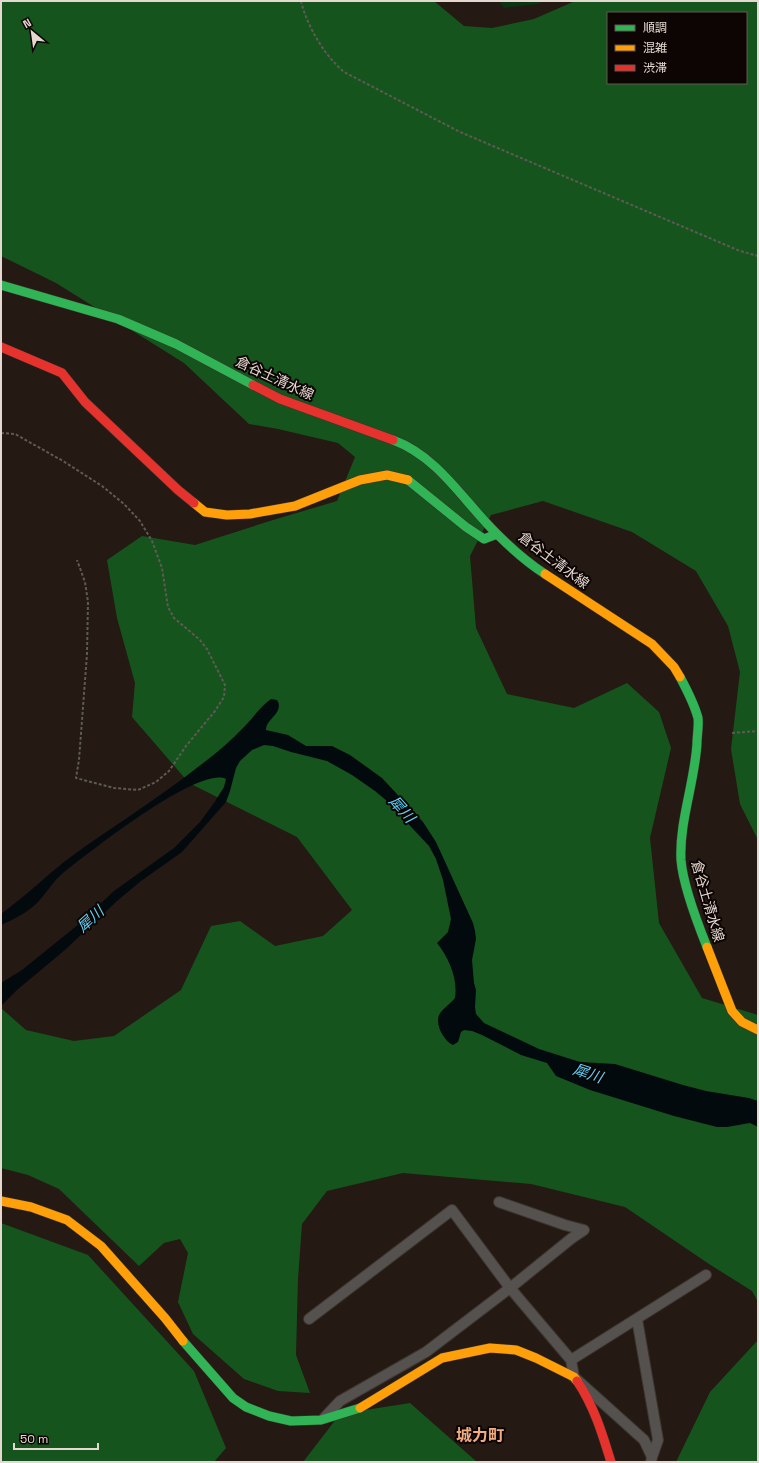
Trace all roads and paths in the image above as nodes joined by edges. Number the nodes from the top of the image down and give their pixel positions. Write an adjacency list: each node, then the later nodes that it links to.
1 (300, 1): 2 (path)
2 (758, 256)
3 (1, 285): 6 (street, 倉谷土清水線)
4 (1, 347): 6 (street)
5 (1, 433): 7 (path)
6 (497, 534): 10 (street, 倉谷土清水線)
7 (77, 560)
8 (758, 732): 9 (path)
9 (732, 733)
10 (758, 1030)
11 (1, 1201): 19 (street)
12 (498, 1202): 14 (street)
13 (706, 1275): 16 (street)
14 (510, 1288): 15 (street); 17 (street); 19 (street)
15 (309, 1319)
16 (637, 1319): 17 (street); 20 (street)
17 (572, 1360): 18 (street)
18 (574, 1378): 19 (street); 20 (street); 21 (street)
19 (321, 1420)
20 (651, 1459)
21 (611, 1462)

